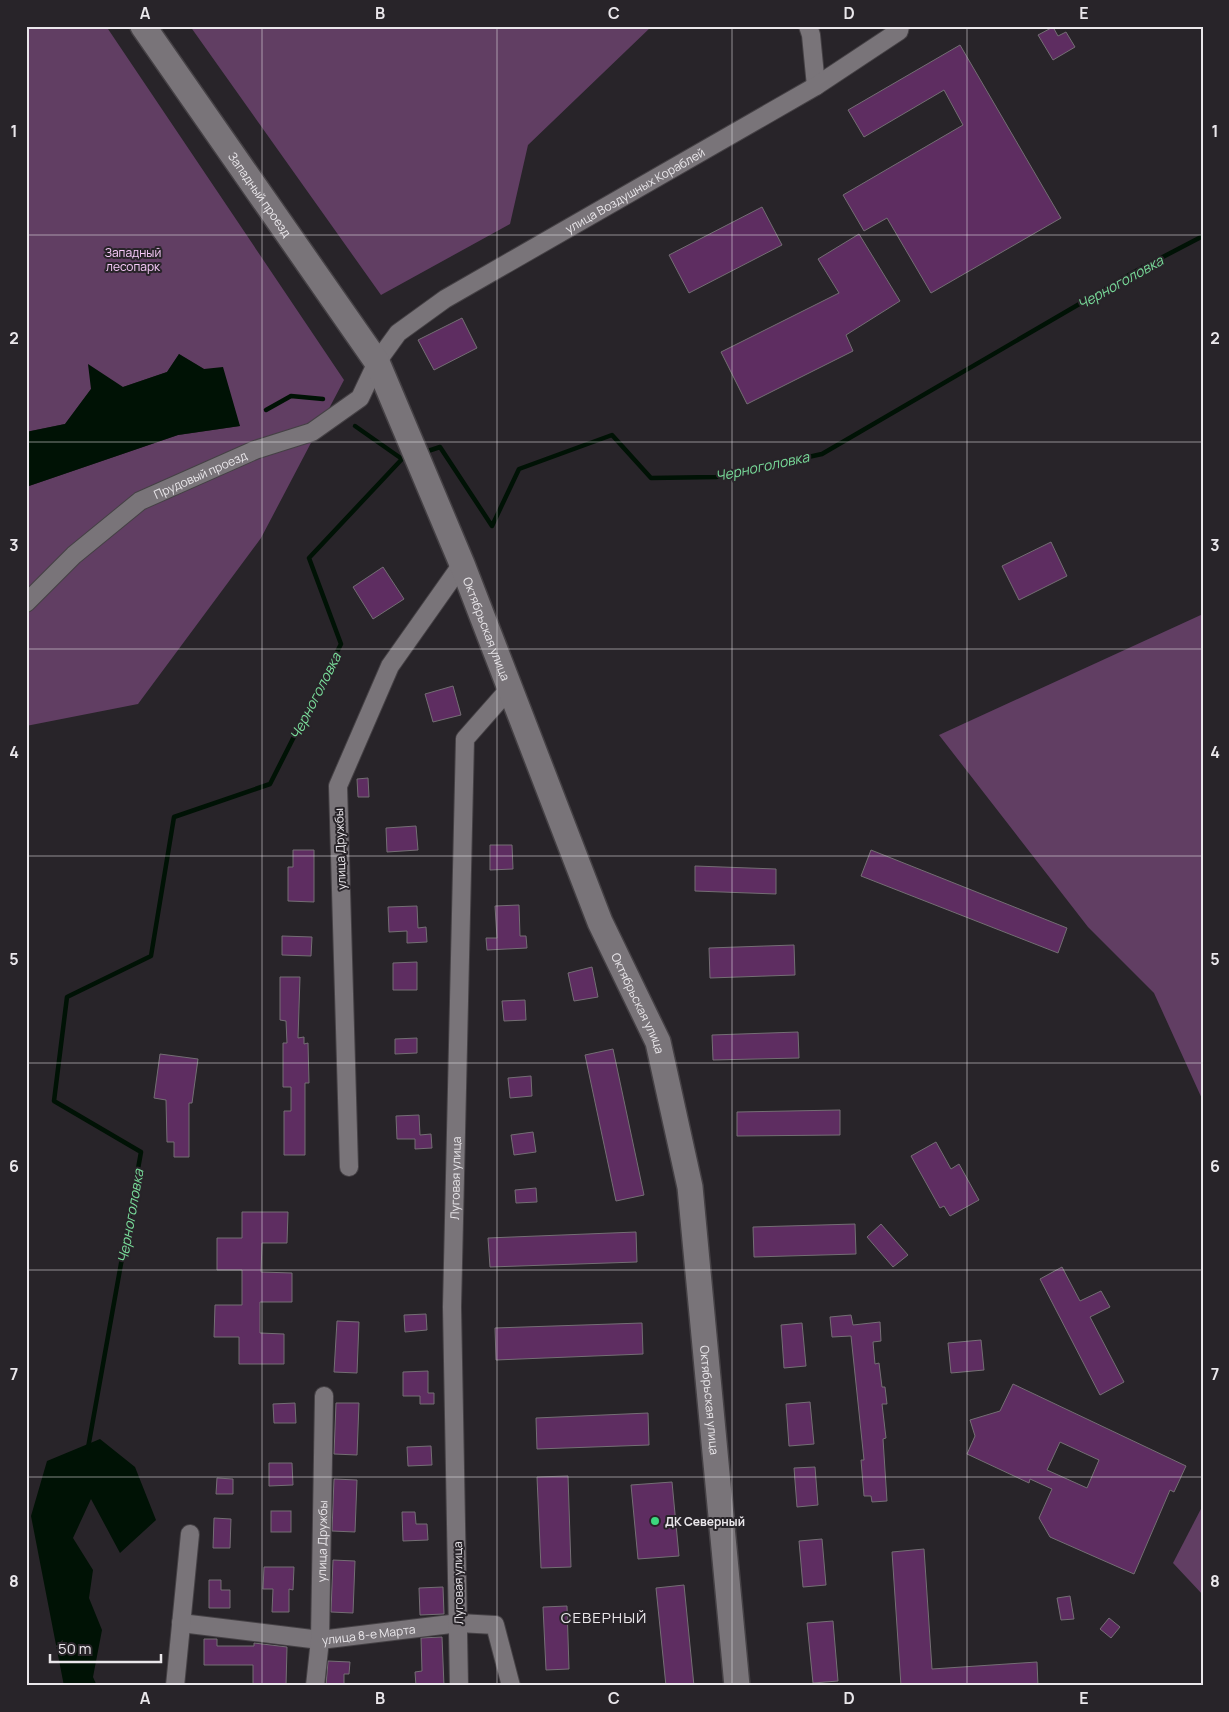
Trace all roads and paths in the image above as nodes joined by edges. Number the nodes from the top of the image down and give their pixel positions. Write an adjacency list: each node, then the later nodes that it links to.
1 (143, 26): 5 (street, Западный проезд)
2 (808, 26): 4 (street)
3 (900, 26): 4 (street, улица Воздушных Кораблей)
4 (816, 86): 5 (street, улица Воздушных Кораблей)
5 (377, 362): 6 (street, Октябрьская улица); 7 (street, Прудовый проезд)
6 (462, 564): 8 (street, Октябрьская улица); 9 (street, улица Дружбы)
7 (26, 603)
8 (510, 688): 13 (street, Луговая улица); 19 (street, Октябрьская улица)
9 (349, 1167)
10 (324, 1396): 14 (street, улица Дружбы)
11 (190, 1534): 12 (street)
12 (181, 1623): 14 (street, улица 8-е Марта); 15 (street)
13 (459, 1623): 14 (street, улица 8-е Марта); 17 (street, Луговая улица); 18 (street, улица 8-е Марта)
14 (320, 1640): 16 (street, улица Дружбы)
15 (174, 1686)
16 (315, 1686)
17 (460, 1686)
18 (511, 1686)
19 (737, 1686)

